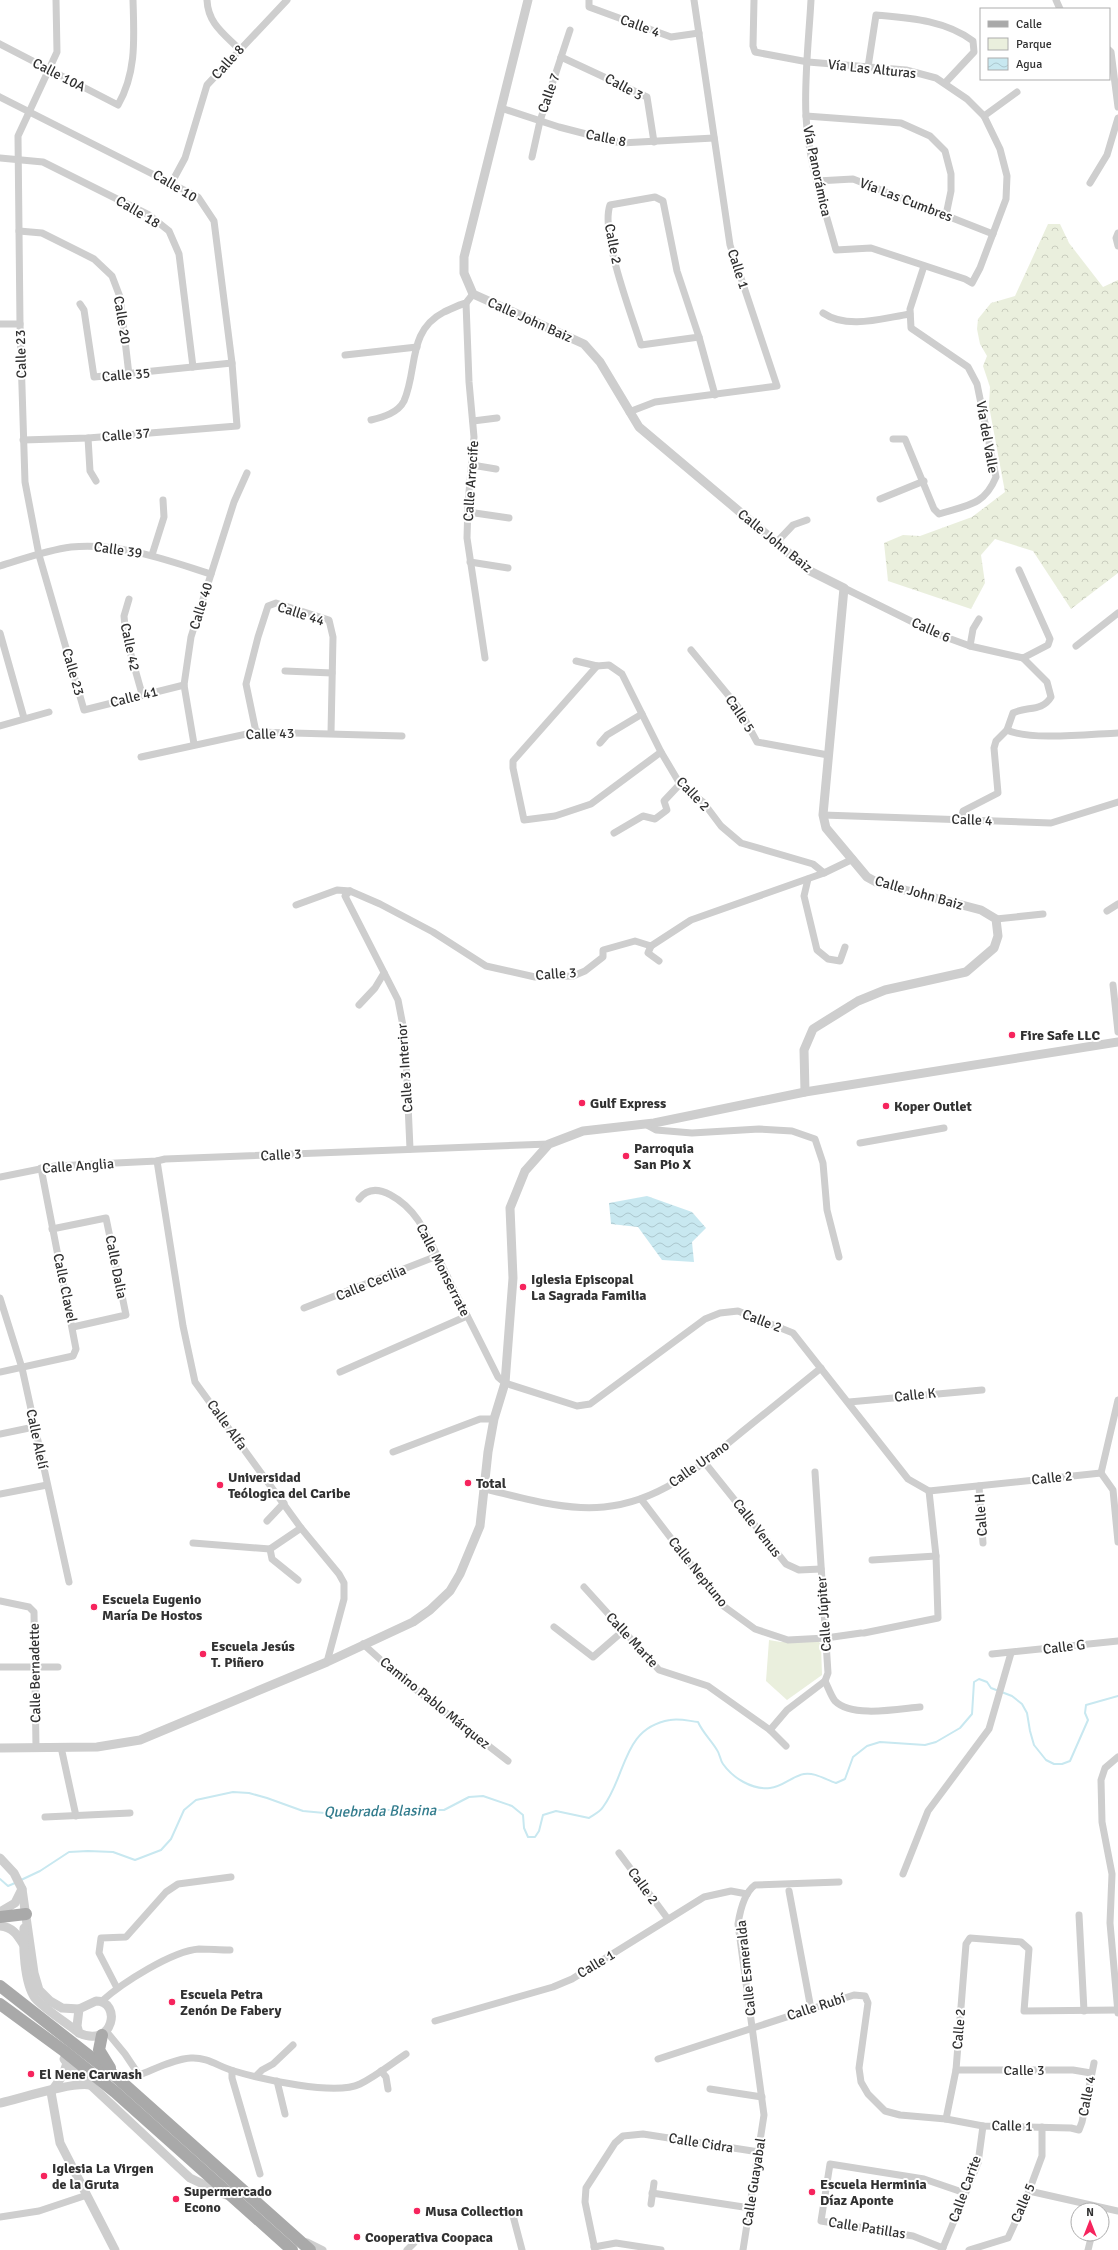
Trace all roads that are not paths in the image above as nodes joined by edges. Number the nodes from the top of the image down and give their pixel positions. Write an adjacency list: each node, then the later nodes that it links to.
1 (56, 0): 22 (street, Calle 23)
2 (133, 0): 22 (street, Calle 10A)
3 (207, 0): 17 (street)
4 (276, 0): 13 (street)
5 (287, 0): 13 (street, Calle 8)
6 (528, 0): 27 (street, Calle John Baiz)
7 (589, 0): 15 (street, Calle 4)
8 (694, 0): 15 (street, Calle 1)
9 (754, 0): 20 (street, Vía Las Alturas)
10 (811, 0): 20 (street, Vía Panorámica)
11 (1062, 0): 12 (street)
12 (1058, 5)
13 (281, 6): 17 (street, Calle 8)
14 (570, 30): 19 (street, Calle 7)
15 (699, 33): 33 (street, Calle 1)
16 (0, 44): 22 (street, Calle 10A)
17 (239, 49): 39 (street, Calle 8)
18 (1110, 51): 26 (street)
19 (562, 57): 32 (street, Calle 7); 34 (street, Calle 3)
20 (808, 62): 21 (street, Vía Las Alturas); 29 (street, Vía Panorámica)
21 (868, 67): 23 (street, Vía Las Alturas); 23 (street)
22 (50, 71): 28 (street, Calle 23)
23 (945, 83): 30 (street, Vía Las Alturas)
24 (1017, 92): 30 (street)
25 (0, 96): 28 (street, Calle 10)
26 (1118, 107)
27 (501, 108): 32 (street, Calle 8); 47 (street, Calle John Baiz)
28 (30, 111): 37 (street, Calle 23); 39 (street, Calle 10)
29 (806, 116): 38 (street, Vía Panorámica); 41 (street)
30 (984, 116): 44 (street, Vía Las Alturas)
31 (1118, 118): 40 (street)
32 (540, 121): 34 (street, Calle 8); 35 (street, Calle 7)
33 (714, 138): 34 (street, Calle 8); 60 (street, Calle 1)
34 (654, 142)
35 (532, 157)
36 (0, 158): 37 (street, Calle 18)
37 (17, 158): 42 (street, Calle 23); 58 (street, Calle 18)
38 (817, 181): 41 (street, Vía Las Cumbres); 46 (street, Vía Panorámica)
39 (172, 182): 57 (street, Calle 10)
40 (1090, 183)
41 (946, 215): 44 (street, Vía Las Cumbres)
42 (19, 231): 53 (street, Calle 23); 59 (street, Calle 20)
43 (1118, 233): 45 (street)
44 (993, 234): 46 (street, Vía Las Alturas)
45 (1118, 246)
46 (924, 266): 51 (street)
47 (473, 294): 48 (street); 61 (street, Calle John Baiz)
48 (466, 303): 55 (street); 64 (street, Calle Arrecife)
49 (80, 304): 59 (street, Calle 35)
50 (823, 313): 51 (street)
51 (910, 314): 73 (street, Vía del Valle)
52 (0, 324): 53 (street)
53 (20, 324): 68 (street, Calle 23)
54 (699, 337): 54 (street, Calle 2); 60 (street, Calle 2)
55 (417, 347): 56 (street); 63 (street)
56 (345, 355)
57 (232, 363): 58 (street, Calle 35); 65 (street, Calle 10)
58 (193, 368): 59 (street, Calle 35)
59 (129, 375)
60 (715, 394): 61 (street, Calle 1)
61 (629, 412): 79 (street, Calle John Baiz)
62 (497, 418): 64 (street)
63 (371, 420)
64 (473, 421): 69 (street, Calle Arrecife)
65 (229, 426): 66 (street, Calle 37)
66 (88, 438): 68 (street, Calle 37); 72 (street)
67 (893, 439): 73 (street, Vía del Valle)
68 (23, 440): 80 (street, Calle 23)
69 (472, 465): 70 (street); 76 (street, Calle Arrecife)
70 (496, 469)
71 (248, 473): 86 (street, Calle 40)
72 (96, 481)
73 (924, 481): 74 (street)
74 (880, 499)
75 (163, 500): 81 (street)
76 (468, 512): 77 (street); 82 (street, Calle Arrecife)
77 (509, 518)
78 (807, 520): 79 (street)
79 (776, 543): 87 (street, Calle John Baiz)
80 (39, 554): 81 (street, Calle 39); 83 (street, Calle 39); 103 (street, Calle 23)
81 (152, 555): 86 (street, Calle 39)
82 (470, 562): 84 (street); 95 (street, Calle Arrecife)
83 (0, 566)
84 (508, 568)
85 (1020, 570): 96 (street)
86 (211, 574): 101 (street, Calle 40)
87 (844, 588): 92 (street, Calle 6); 116 (street, Calle John Baiz)
88 (129, 599): 102 (street, Calle 42)
89 (1118, 613): 93 (street)
90 (979, 619): 92 (street)
91 (0, 633): 106 (street)
92 (970, 646): 96 (street, Calle 6)
93 (1076, 646)
94 (691, 650): 116 (street, Calle 5)
95 (485, 658)
96 (1023, 658): 108 (street)
97 (576, 661): 98 (street, Calle 2)
98 (597, 666): 105 (street, Calle 2); 115 (street)
99 (285, 671): 100 (street)
100 (332, 673): 109 (street, Calle 44); 110 (street, Calle 44)
101 (184, 685): 102 (street, Calle 41); 114 (street, Calle 40)
102 (142, 694): 103 (street, Calle 41)
103 (84, 710)
104 (49, 712): 106 (street)
105 (642, 714): 113 (street); 115 (street, Calle 2)
106 (24, 718): 107 (street)
107 (0, 726)
108 (1008, 730): 111 (street); 121 (street)
109 (256, 732): 110 (street, Calle 43); 114 (street, Calle 43)
110 (331, 733): 112 (street, Calle 43)
111 (1118, 733)
112 (402, 736)
113 (600, 743)
114 (194, 744): 117 (street, Calle 43)
115 (661, 752): 118 (street, Calle 2)
116 (828, 755): 120 (street, Calle John Baiz)
117 (141, 757)
118 (680, 784): 122 (street); 124 (street, Calle 2)
119 (1118, 802): 121 (street, Calle 4)
120 (823, 815): 121 (street, Calle 4); 123 (street, Calle John Baiz)
121 (961, 820)
122 (614, 833)
123 (853, 859): 124 (street); 131 (street, Calle John Baiz)
124 (824, 873): 125 (street)
125 (808, 879): 132 (street); 133 (street)
126 (350, 891): 128 (street); 132 (street, Calle 3); 135 (street, Calle 3 Interior)
127 (1118, 904): 129 (street)
128 (296, 905)
129 (1107, 911)
130 (1043, 914): 131 (street)
131 (996, 919): 140 (street)
132 (650, 946): 134 (street)
133 (845, 947)
134 (659, 961)
135 (384, 974): 137 (street); 145 (street, Calle 3 Interior)
136 (1113, 985): 138 (street)
137 (359, 1006)
138 (1118, 1032)
139 (1118, 1042): 140 (street)
140 (805, 1092): 141 (street)
141 (645, 1124): 144 (street); 152 (street)
142 (944, 1128): 143 (street)
143 (860, 1143)
144 (549, 1144): 145 (street, Calle 3); 162 (street)
145 (410, 1149): 146 (street, Calle 3)
146 (157, 1161): 147 (street, Calle Anglia); 180 (street, Calle Alfa)
147 (41, 1168): 148 (street, Calle Anglia); 150 (street, Calle Clavel)
148 (0, 1177)
149 (359, 1199): 151 (street, Calle Monserrate)
150 (52, 1229): 157 (street, Calle Clavel); 157 (street, Calle Dalia)
151 (437, 1256): 154 (street, Calle Cecilia); 156 (street, Calle Monserrate)
152 (839, 1257)
153 (0, 1298): 155 (street, Calle Alelí)
154 (304, 1308)
155 (1, 1311): 158 (street, Calle Alelí)
156 (467, 1316): 161 (street); 162 (street, Calle Monserrate)
157 (73, 1327): 158 (street, Calle Clavel)
158 (22, 1368): 160 (street); 167 (street, Calle Alelí)
159 (821, 1368): 162 (street, Calle 2); 165 (street, Calle 2); 170 (street, Calle Urano)
160 (0, 1372)
161 (340, 1372)
162 (505, 1383): 166 (street)
163 (982, 1390): 165 (street, Calle K)
164 (1118, 1400): 172 (street)
165 (849, 1402): 177 (street, Calle 2)
166 (494, 1419): 169 (street); 175 (street)
167 (34, 1427): 168 (street); 173 (street, Calle Alelí)
168 (0, 1434)
169 (393, 1452)
170 (705, 1462): 179 (street, Calle Urano); 189 (street, Calle Venus)
171 (815, 1472): 189 (street, Calle Júpiter)
172 (1100, 1473): 174 (street, Calle 2); 176 (street)
173 (47, 1485): 178 (street); 191 (street, Calle Alelí)
174 (979, 1486): 177 (street, Calle 2); 185 (street, Calle H)
175 (485, 1489): 179 (street, Calle Urano); 198 (street)
176 (1115, 1489): 183 (street)
177 (929, 1491): 187 (street)
178 (0, 1494)
179 (641, 1499): 196 (street, Calle Neptuno)
180 (284, 1504): 181 (street); 182 (street, Calle Alfa)
181 (267, 1521)
182 (301, 1528): 186 (street); 201 (street, Calle Alfa)
183 (1118, 1542)
184 (193, 1543): 186 (street)
185 (983, 1543)
186 (270, 1549): 190 (street)
187 (936, 1556): 188 (street); 196 (street, Calle Neptuno)
188 (872, 1560)
189 (821, 1569): 196 (street, Calle Júpiter)
190 (298, 1580)
191 (70, 1582)
192 (584, 1588): 195 (street, Calle Marte)
193 (0, 1601): 204 (street, Calle Bernadette)
194 (554, 1627): 195 (street)
195 (623, 1631): 207 (street, Calle Marte)
196 (826, 1638): 205 (street, Calle Júpiter)
197 (1118, 1641): 199 (street, Calle G)
198 (363, 1644): 201 (street); 213 (street, Camino Pablo Márquez)
199 (1010, 1653): 200 (street, Calle G); 219 (street)
200 (992, 1654)
201 (328, 1662): 210 (street)
202 (0, 1667): 204 (street)
203 (58, 1667): 204 (street)
204 (35, 1668): 209 (street, Calle Bernadette)
205 (826, 1681): 206 (street); 207 (street)
206 (920, 1707)
207 (770, 1730): 208 (street, Calle Marte)
208 (786, 1746)
209 (36, 1747): 210 (street); 211 (street)
210 (61, 1747): 215 (street)
211 (0, 1748)
212 (1118, 1757): 240 (street)
213 (508, 1761)
214 (130, 1813): 215 (street)
215 (76, 1816): 216 (street)
216 (45, 1817)
217 (619, 1853): 229 (street, Calle 2)
218 (0, 1858): 222 (street)
219 (903, 1874)
220 (231, 1878): 234 (street)
221 (839, 1882): 224 (street)
222 (20, 1883): 225 (street); 226 (street)
223 (789, 1891): 237 (street)
224 (748, 1894): 229 (street, Calle 1); 242 (street, Calle Esmeralda)
225 (0, 1912)
226 (26, 1914): 228 (main road); 231 (street); 238 (street)
227 (1079, 1915): 239 (street)
228 (0, 1917)
229 (668, 1919): 241 (street, Calle 1)
230 (0, 1926): 231 (street)
231 (23, 1944): 243 (street)
232 (230, 1950): 234 (street)
233 (0, 1986): 255 (main road)
234 (117, 1988): 235 (street)
235 (102, 2001): 238 (street); 244 (street)
236 (0, 2004): 245 (main road)
237 (811, 2009): 242 (street, Calle Rubí); 266 (street, Calle Rubí)
238 (79, 2010): 243 (street)
239 (1084, 2011): 240 (street); 251 (street, Calle 2)
240 (1118, 2012)
241 (435, 2021)
242 (752, 2028): 248 (street, Calle Rubí); 262 (street, Calle Esmeralda)
243 (79, 2033): 244 (street)
244 (104, 2033): 252 (street); 255 (main road)
245 (42, 2035): 249 (street); 277 (main road)
246 (293, 2045): 256 (street)
247 (406, 2054): 253 (street)
248 (658, 2059)
249 (67, 2062): 258 (street); 261 (street)
250 (1094, 2063): 254 (street, Calle 4)
251 (956, 2070): 254 (street, Calle 3); 266 (street, Calle 2)
252 (232, 2071): 256 (street); 271 (street)
253 (381, 2071): 257 (street); 259 (street)
254 (1092, 2073): 269 (street, Calle 4)
255 (114, 2076): 283 (main road)
256 (257, 2076): 257 (street)
257 (277, 2081): 264 (street)
258 (90, 2085): 261 (street); 277 (street)
259 (388, 2089)
260 (710, 2090): 262 (street)
261 (50, 2092): 263 (street); 276 (street)
262 (762, 2097): 265 (street, Calle Esmeralda)
263 (0, 2103)
264 (285, 2114)
265 (764, 2115): 270 (street, Calle Guayabal)
266 (946, 2119): 267 (street, Calle 1)
267 (983, 2126): 268 (street, Calle 1); 275 (street, Calle Carite)
268 (1042, 2127): 269 (street, Calle 1); 273 (street, Calle 5)
269 (1079, 2130)
270 (759, 2152): 280 (street, Calle Guayabal); 285 (street, Calle Cidra)
271 (260, 2174)
272 (654, 2183): 274 (street)
273 (1029, 2191): 278 (street); 295 (street, Calle 5)
274 (652, 2193): 279 (street); 280 (street)
275 (965, 2193): 286 (street, Calle Carite); 286 (street, Calle Patillas)
276 (87, 2195): 282 (street); 287 (street)
277 (233, 2197): 288 (main road)
278 (1071, 2202)
279 (650, 2204)
280 (750, 2208): 294 (street, Calle Guayabal)
281 (512, 2212): 292 (street)
282 (0, 2217)
283 (294, 2236): 289 (main road); 290 (street)
284 (414, 2243): 291 (street)
285 (595, 2248): 293 (street)
286 (942, 2249)
287 (115, 2250)
288 (292, 2250)
289 (310, 2250)
290 (323, 2250)
291 (407, 2250)
292 (522, 2250)
293 (661, 2250)
294 (743, 2250)
295 (968, 2250)

